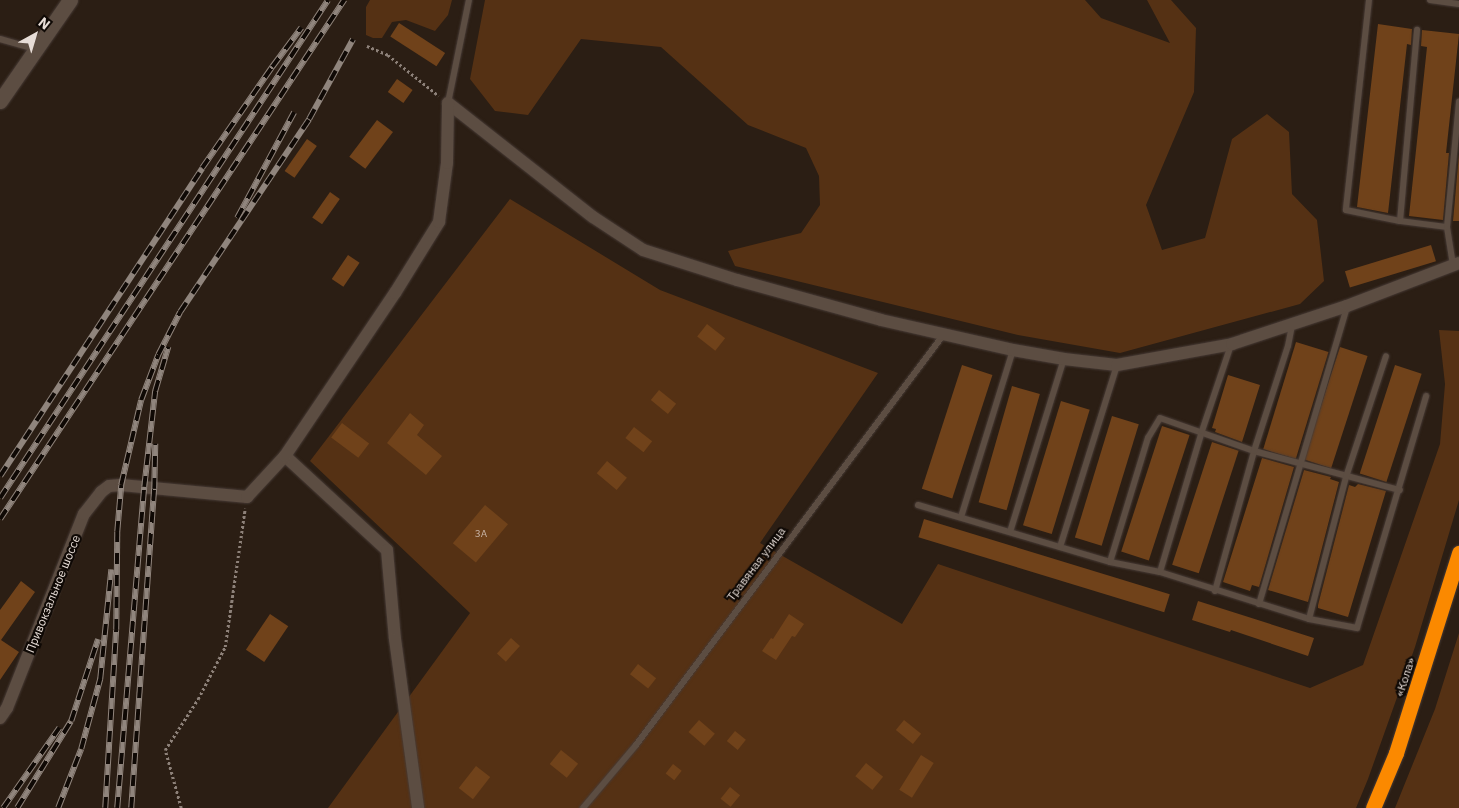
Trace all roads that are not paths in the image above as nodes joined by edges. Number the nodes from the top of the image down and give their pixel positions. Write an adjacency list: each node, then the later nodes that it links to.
1 (70, 0): 8 (street)
2 (469, 0): 11 (lane)
3 (1369, 0): 12 (lane)
4 (1430, 0): 5 (lane)
5 (1459, 4)
6 (1417, 30): 12 (lane)
7 (0, 39): 8 (lane)
8 (35, 49): 9 (street)
9 (0, 101)
10 (1459, 102): 13 (lane)
11 (448, 103): 17 (street); 26 (street)
12 (1400, 221): 13 (lane)
13 (1446, 227): 14 (lane)
14 (1456, 264): 15 (street)
15 (1347, 306): 16 (street); 27 (lane)
16 (1293, 324): 18 (street); 25 (lane)
17 (945, 333): 19 (street); 42 (lane, Травяная улица)
18 (1232, 344): 22 (street); 24 (lane)
19 (1013, 350): 21 (street); 31 (lane)
20 (1386, 356): 28 (lane)
21 (1064, 358): 22 (street); 32 (lane)
22 (1117, 365): 33 (lane)
23 (1426, 396): 29 (lane)
24 (1202, 432): 25 (lane); 35 (lane); 36 (lane)
25 (1254, 451): 27 (lane); 37 (lane)
26 (285, 456): 40 (street, Привокзальное шоссе); 41 (street)
27 (1299, 464): 28 (lane); 38 (lane)
28 (1346, 477): 29 (lane); 39 (lane)
29 (1400, 490): 39 (lane)
30 (918, 504): 31 (lane)
31 (961, 518): 32 (lane)
32 (1010, 532): 33 (lane)
33 (1060, 547): 35 (lane)
34 (1459, 553): 43 (highway, «Кола»)
35 (1110, 562): 36 (lane)
36 (1160, 572): 37 (lane)
37 (1215, 592): 38 (lane)
38 (1259, 604): 39 (lane)
39 (1309, 619)
40 (0, 718)
41 (418, 808)
42 (583, 808)
43 (1372, 808)

